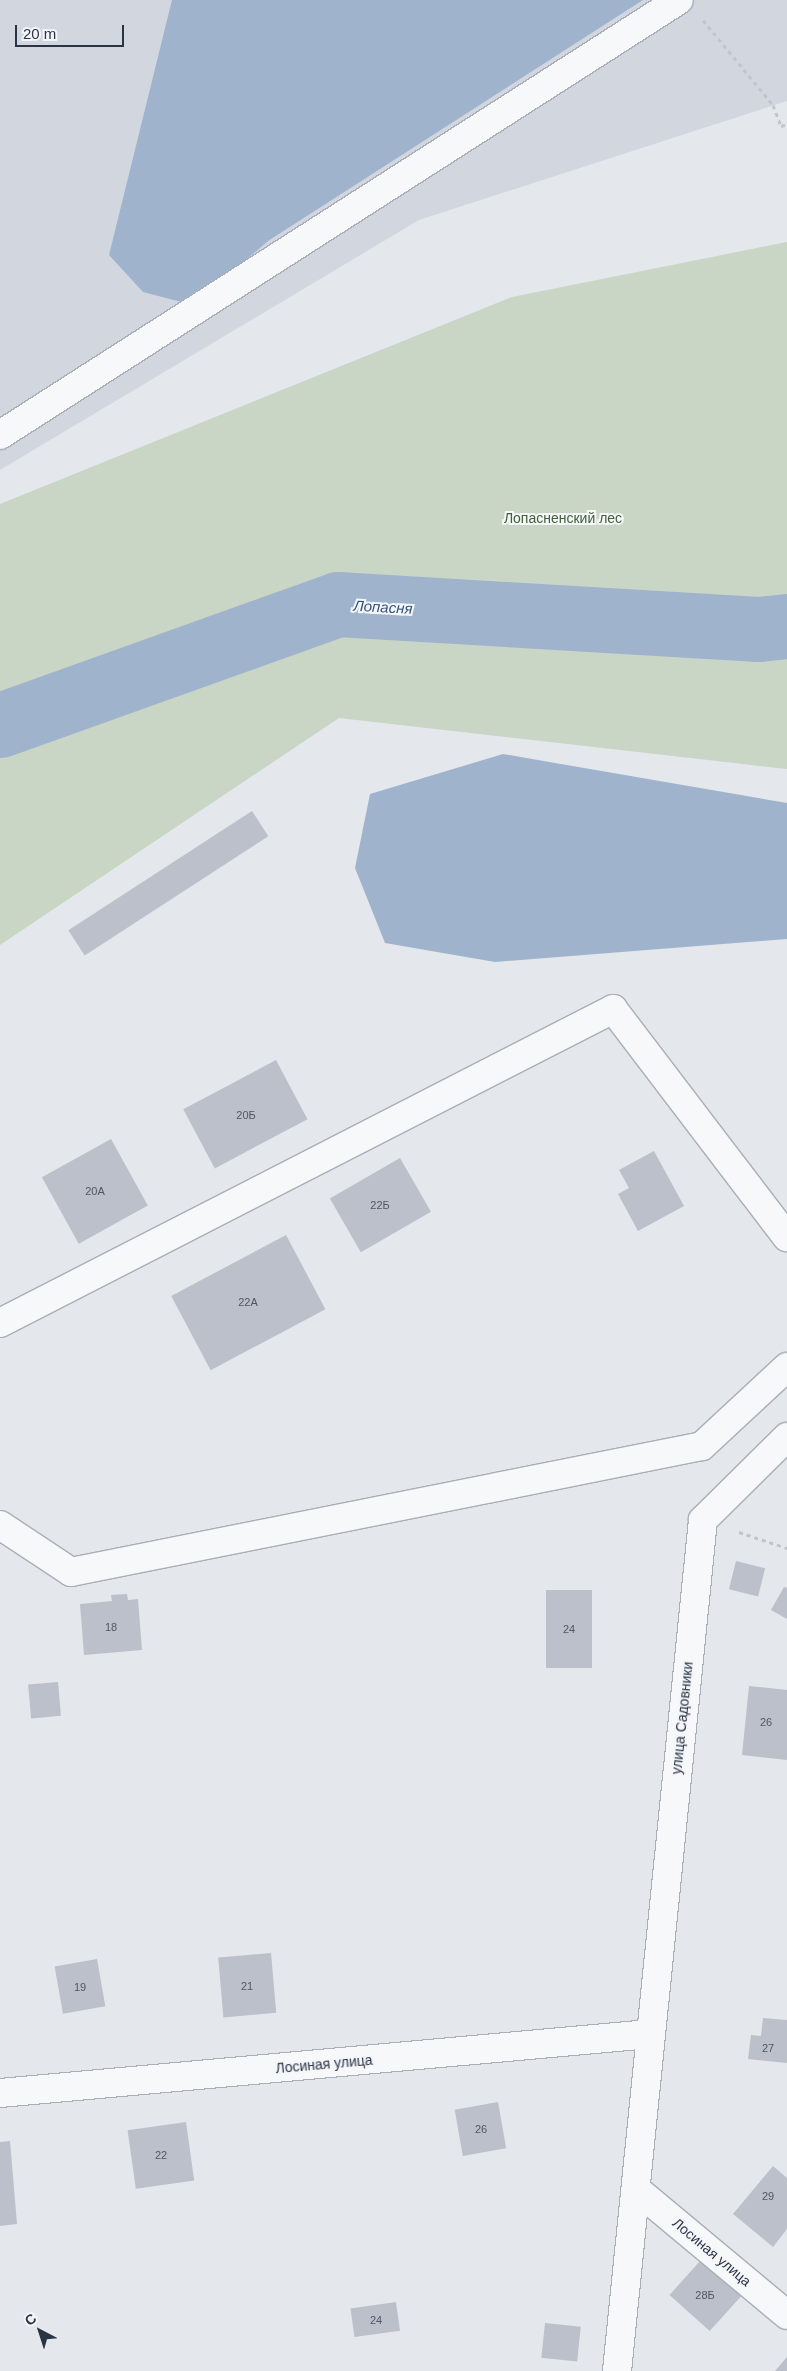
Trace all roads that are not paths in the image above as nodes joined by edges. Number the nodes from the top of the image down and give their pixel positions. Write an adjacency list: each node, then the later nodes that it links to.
1 (688, 8): 2 (street)
2 (0, 435)
3 (787, 1237): 4 (street)
4 (0, 1323)
5 (787, 1367): 7 (street)
6 (787, 1437): 8 (street, улица Садовники)
7 (0, 1525)
8 (649, 2034): 9 (street, Лосиная улица); 10 (street, улица Садовники)
9 (0, 2093)
10 (637, 2190): 11 (street, Лосиная улица); 12 (street, улица Садовники)
11 (787, 2315)
12 (617, 2371)

